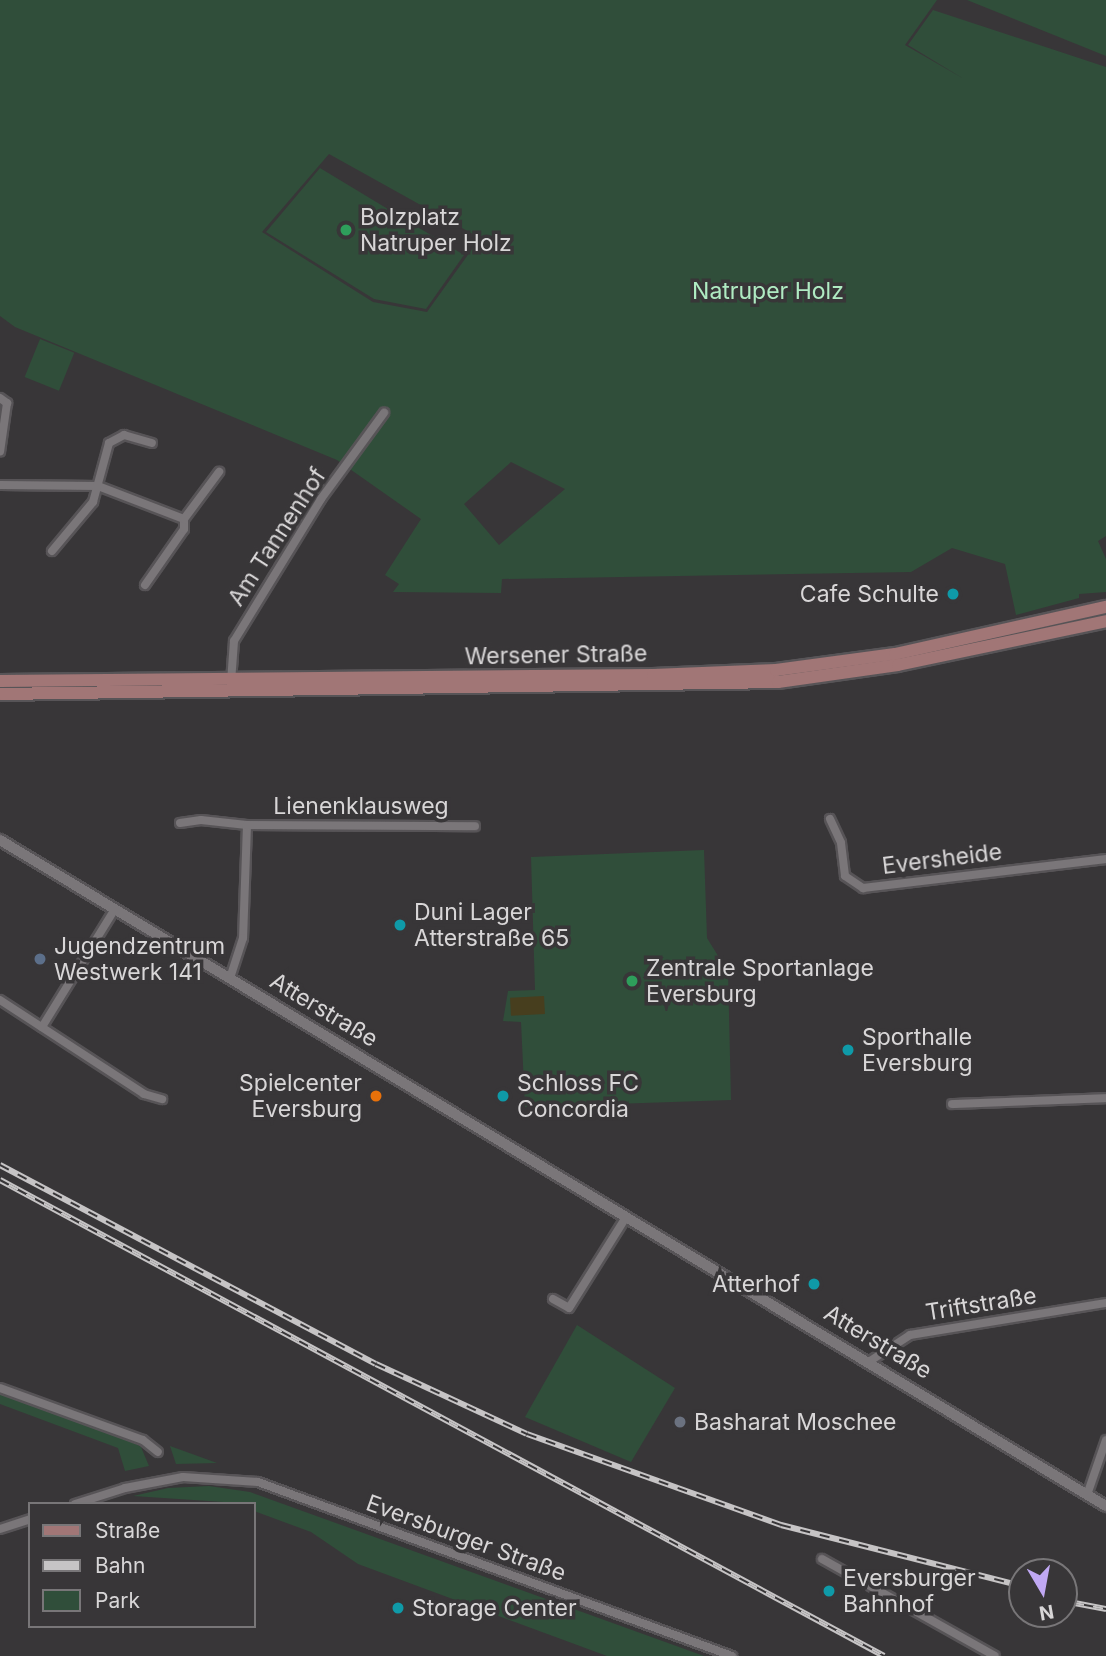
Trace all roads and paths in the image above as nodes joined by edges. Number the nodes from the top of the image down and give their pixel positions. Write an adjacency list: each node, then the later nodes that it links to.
1 (0, 398): 4 (street)
2 (384, 413): 14 (street, Am Tannenhof)
3 (152, 443): 7 (street)
4 (0, 452)
5 (219, 472): 8 (street)
6 (0, 485): 7 (street)
7 (98, 486): 8 (street); 9 (street)
8 (184, 519): 10 (street)
9 (51, 551)
10 (145, 585)
11 (1106, 607): 14 (main road, Wersener Straße)
12 (1106, 621): 14 (main road, Wersener Straße)
13 (0, 681): 14 (main road, Wersener Straße)
14 (231, 686): 15 (main road, Wersener Straße)
15 (0, 694)
16 (831, 819): 21 (street, Eversheide)
17 (180, 823): 18 (street, Lienenklausweg)
18 (247, 825): 19 (street, Lienenklausweg); 23 (street)
19 (475, 826)
20 (0, 839): 22 (street, Atterstraße)
21 (1106, 859)
22 (114, 909): 23 (street, Atterstraße); 25 (street)
23 (230, 978): 29 (street, Atterstraße)
24 (0, 1000): 25 (street)
25 (42, 1027): 27 (street)
26 (1106, 1098): 28 (street)
27 (162, 1100)
28 (952, 1104)
29 (626, 1217): 30 (street); 32 (street, Atterstraße)
30 (553, 1299)
31 (1106, 1303): 32 (street, Triftstraße)
32 (870, 1361): 36 (street, Atterstraße)
33 (0, 1388): 35 (street)
34 (1106, 1440): 36 (street)
35 (158, 1452)
36 (1087, 1495): 38 (street, Atterstraße)
37 (81, 1502): 42 (street, Eversburger Straße)
38 (1106, 1506)
39 (28, 1520): 40 (street)
40 (0, 1529)
41 (821, 1559): 43 (street)
42 (732, 1656)
43 (995, 1656)

